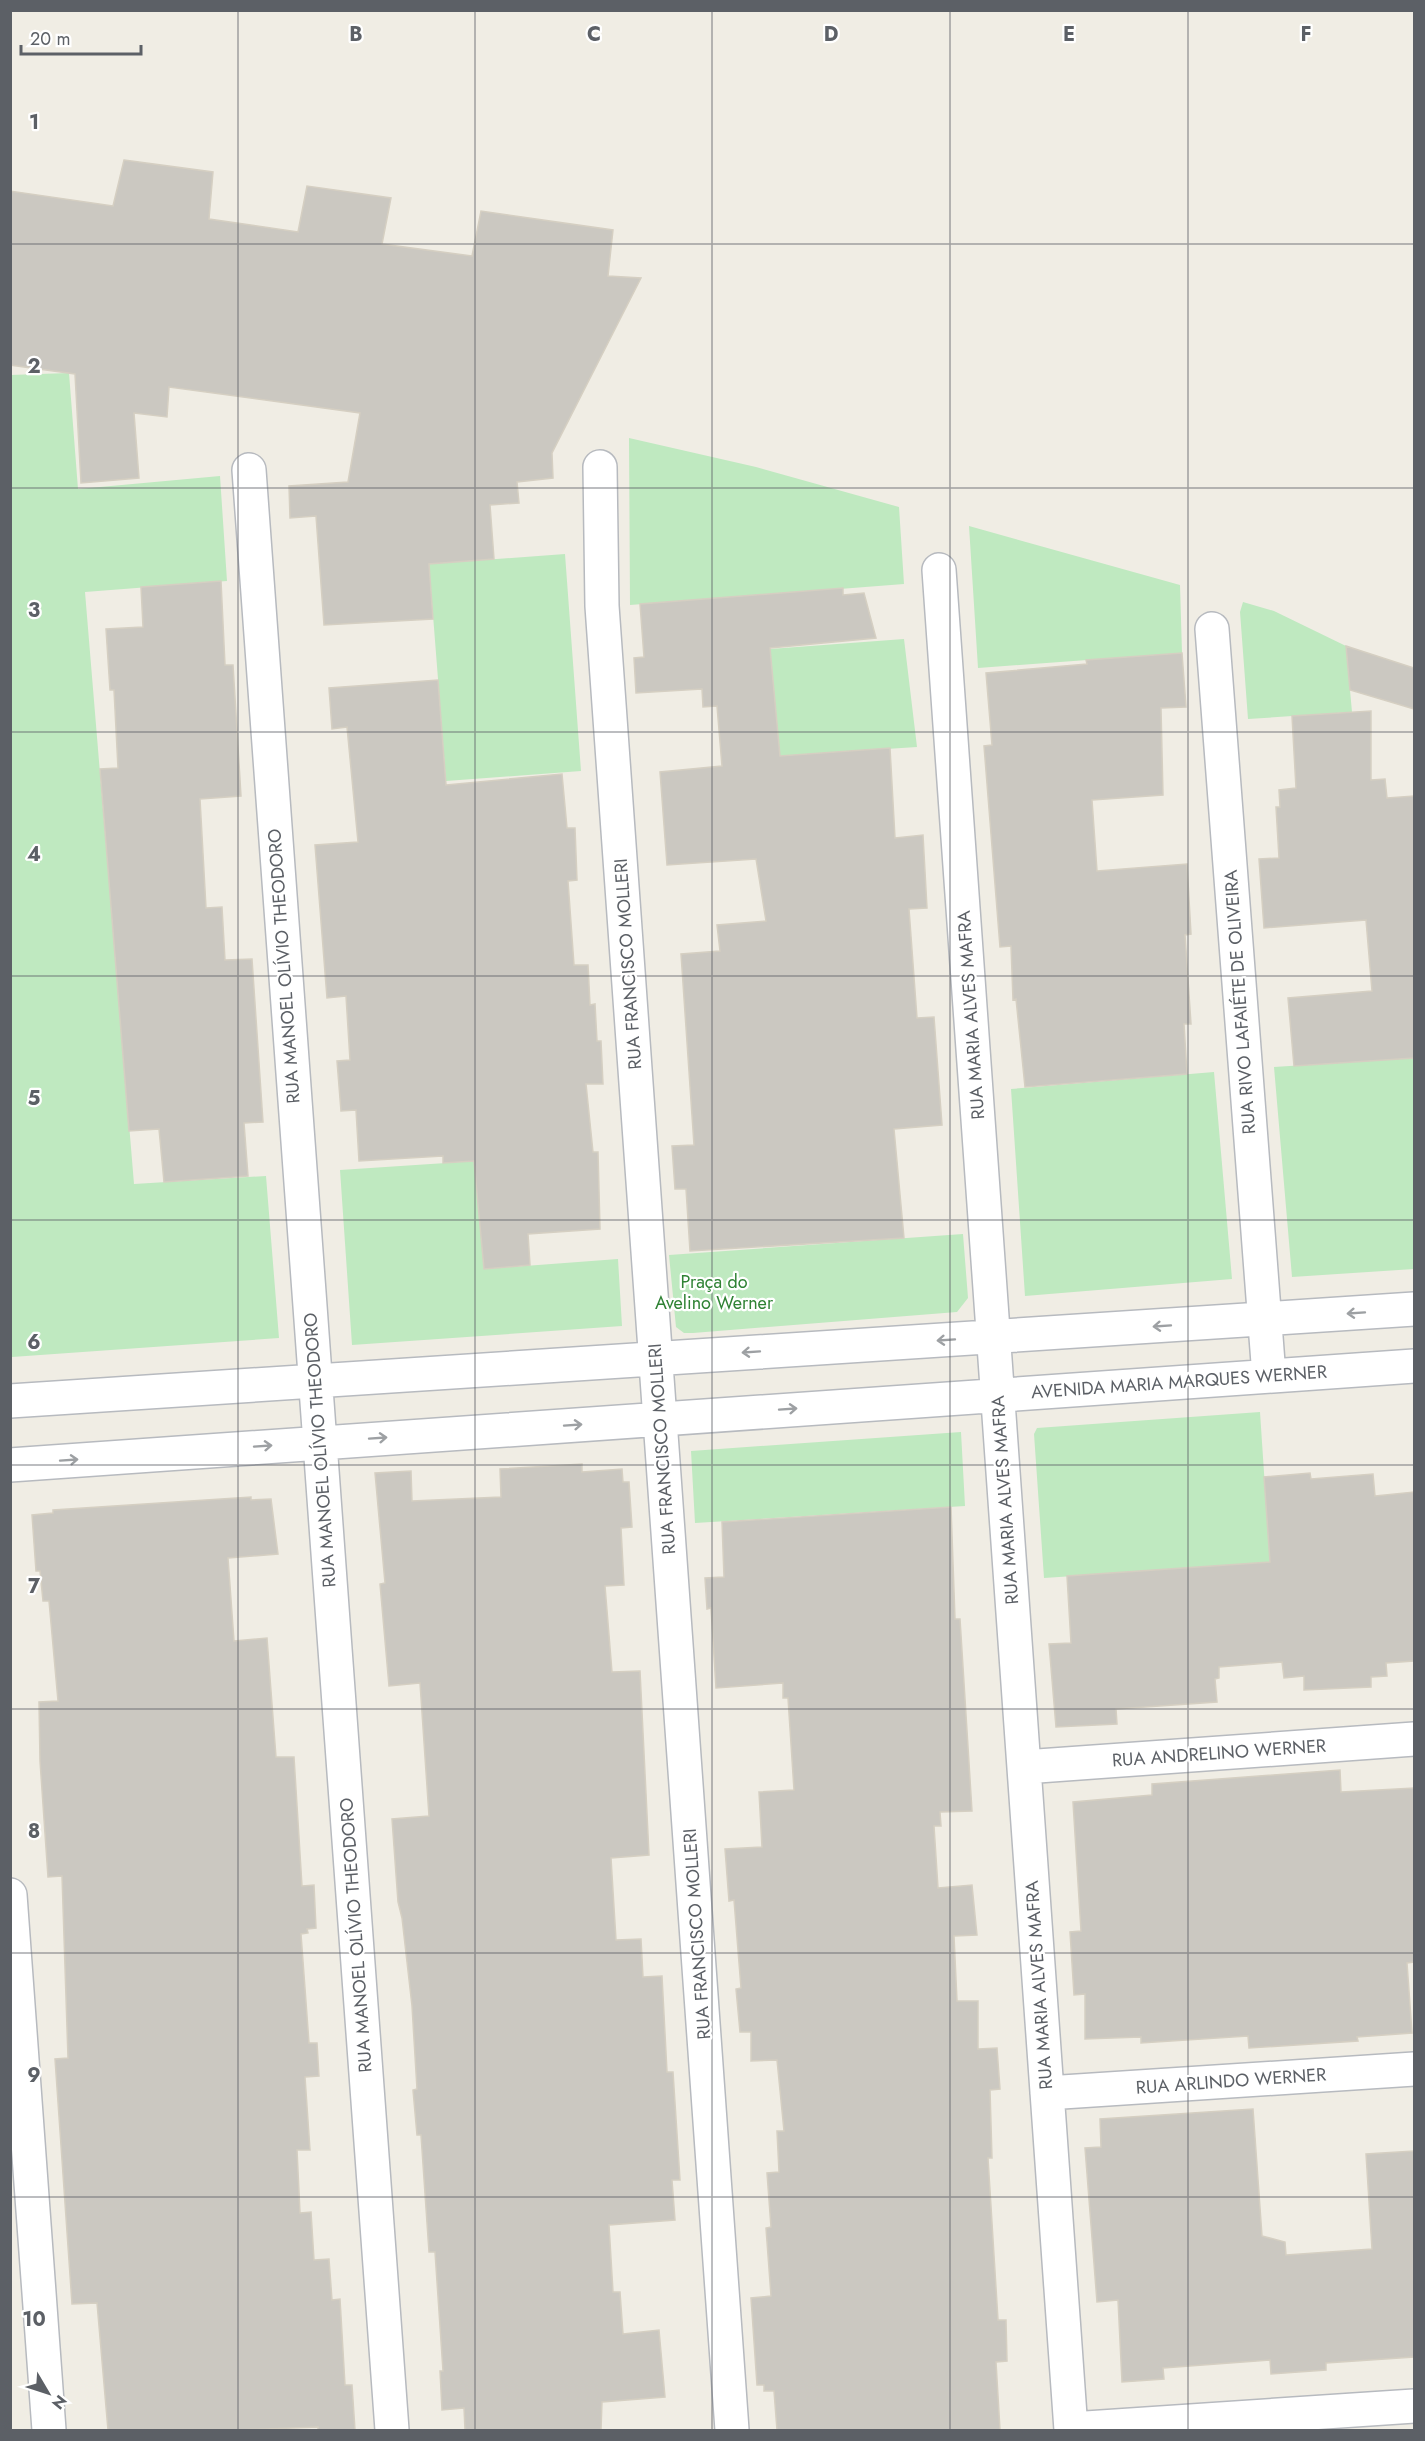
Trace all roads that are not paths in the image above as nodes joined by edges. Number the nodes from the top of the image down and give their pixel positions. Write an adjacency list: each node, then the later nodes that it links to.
1 (600, 467): 8 (street, RUA FRANCISCO MOLLERI)
2 (249, 470): 11 (street, RUA MANOEL OLÍVIO THEODORO)
3 (939, 570): 7 (street, RUA MARIA ALVES MAFRA)
4 (1212, 629): 6 (street, RUA RIVO LAFAIÉTE DE OLIVEIRA)
5 (1414, 1309): 6 (street, one-way to 6)
6 (1263, 1319): 7 (street, one-way to 7); 10 (street, RUA RIVO LAFAIÉTE DE OLIVEIRA)
7 (992, 1337): 8 (street, one-way to 8); 12 (street, RUA MARIA ALVES MAFRA)
8 (655, 1359): 11 (street); 14 (street, RUA FRANCISCO MOLLERI)
9 (1414, 1366): 10 (street, AVENIDA MARIA MARQUES WERNER)
10 (1269, 1376): 12 (street, AVENIDA MARIA MARQUES WERNER)
11 (314, 1381): 13 (street); 15 (street, RUA MANOEL OLÍVIO THEODORO)
12 (998, 1394): 14 (street, AVENIDA MARIA MARQUES WERNER, one-way to 12); 18 (street, RUA MARIA ALVES MAFRA)
13 (10, 1401)
14 (660, 1418): 15 (street, AVENIDA MARIA MARQUES WERNER, one-way to 14); 25 (street, RUA FRANCISCO MOLLERI)
15 (320, 1442): 16 (street, AVENIDA MARIA MARQUES WERNER, one-way to 15); 24 (street, RUA MANOEL OLÍVIO THEODORO)
16 (10, 1465)
17 (1414, 1739): 18 (street, RUA ANDRELINO WERNER)
18 (1024, 1767): 21 (street, RUA MARIA ALVES MAFRA)
19 (10, 1895): 23 (street)
20 (1414, 2069): 21 (street, RUA ARLINDO WERNER)
21 (1047, 2093): 26 (street, RUA MARIA ALVES MAFRA)
22 (1414, 2406): 26 (street)
23 (49, 2430)
24 (392, 2430)
25 (732, 2430)
26 (1071, 2430)

